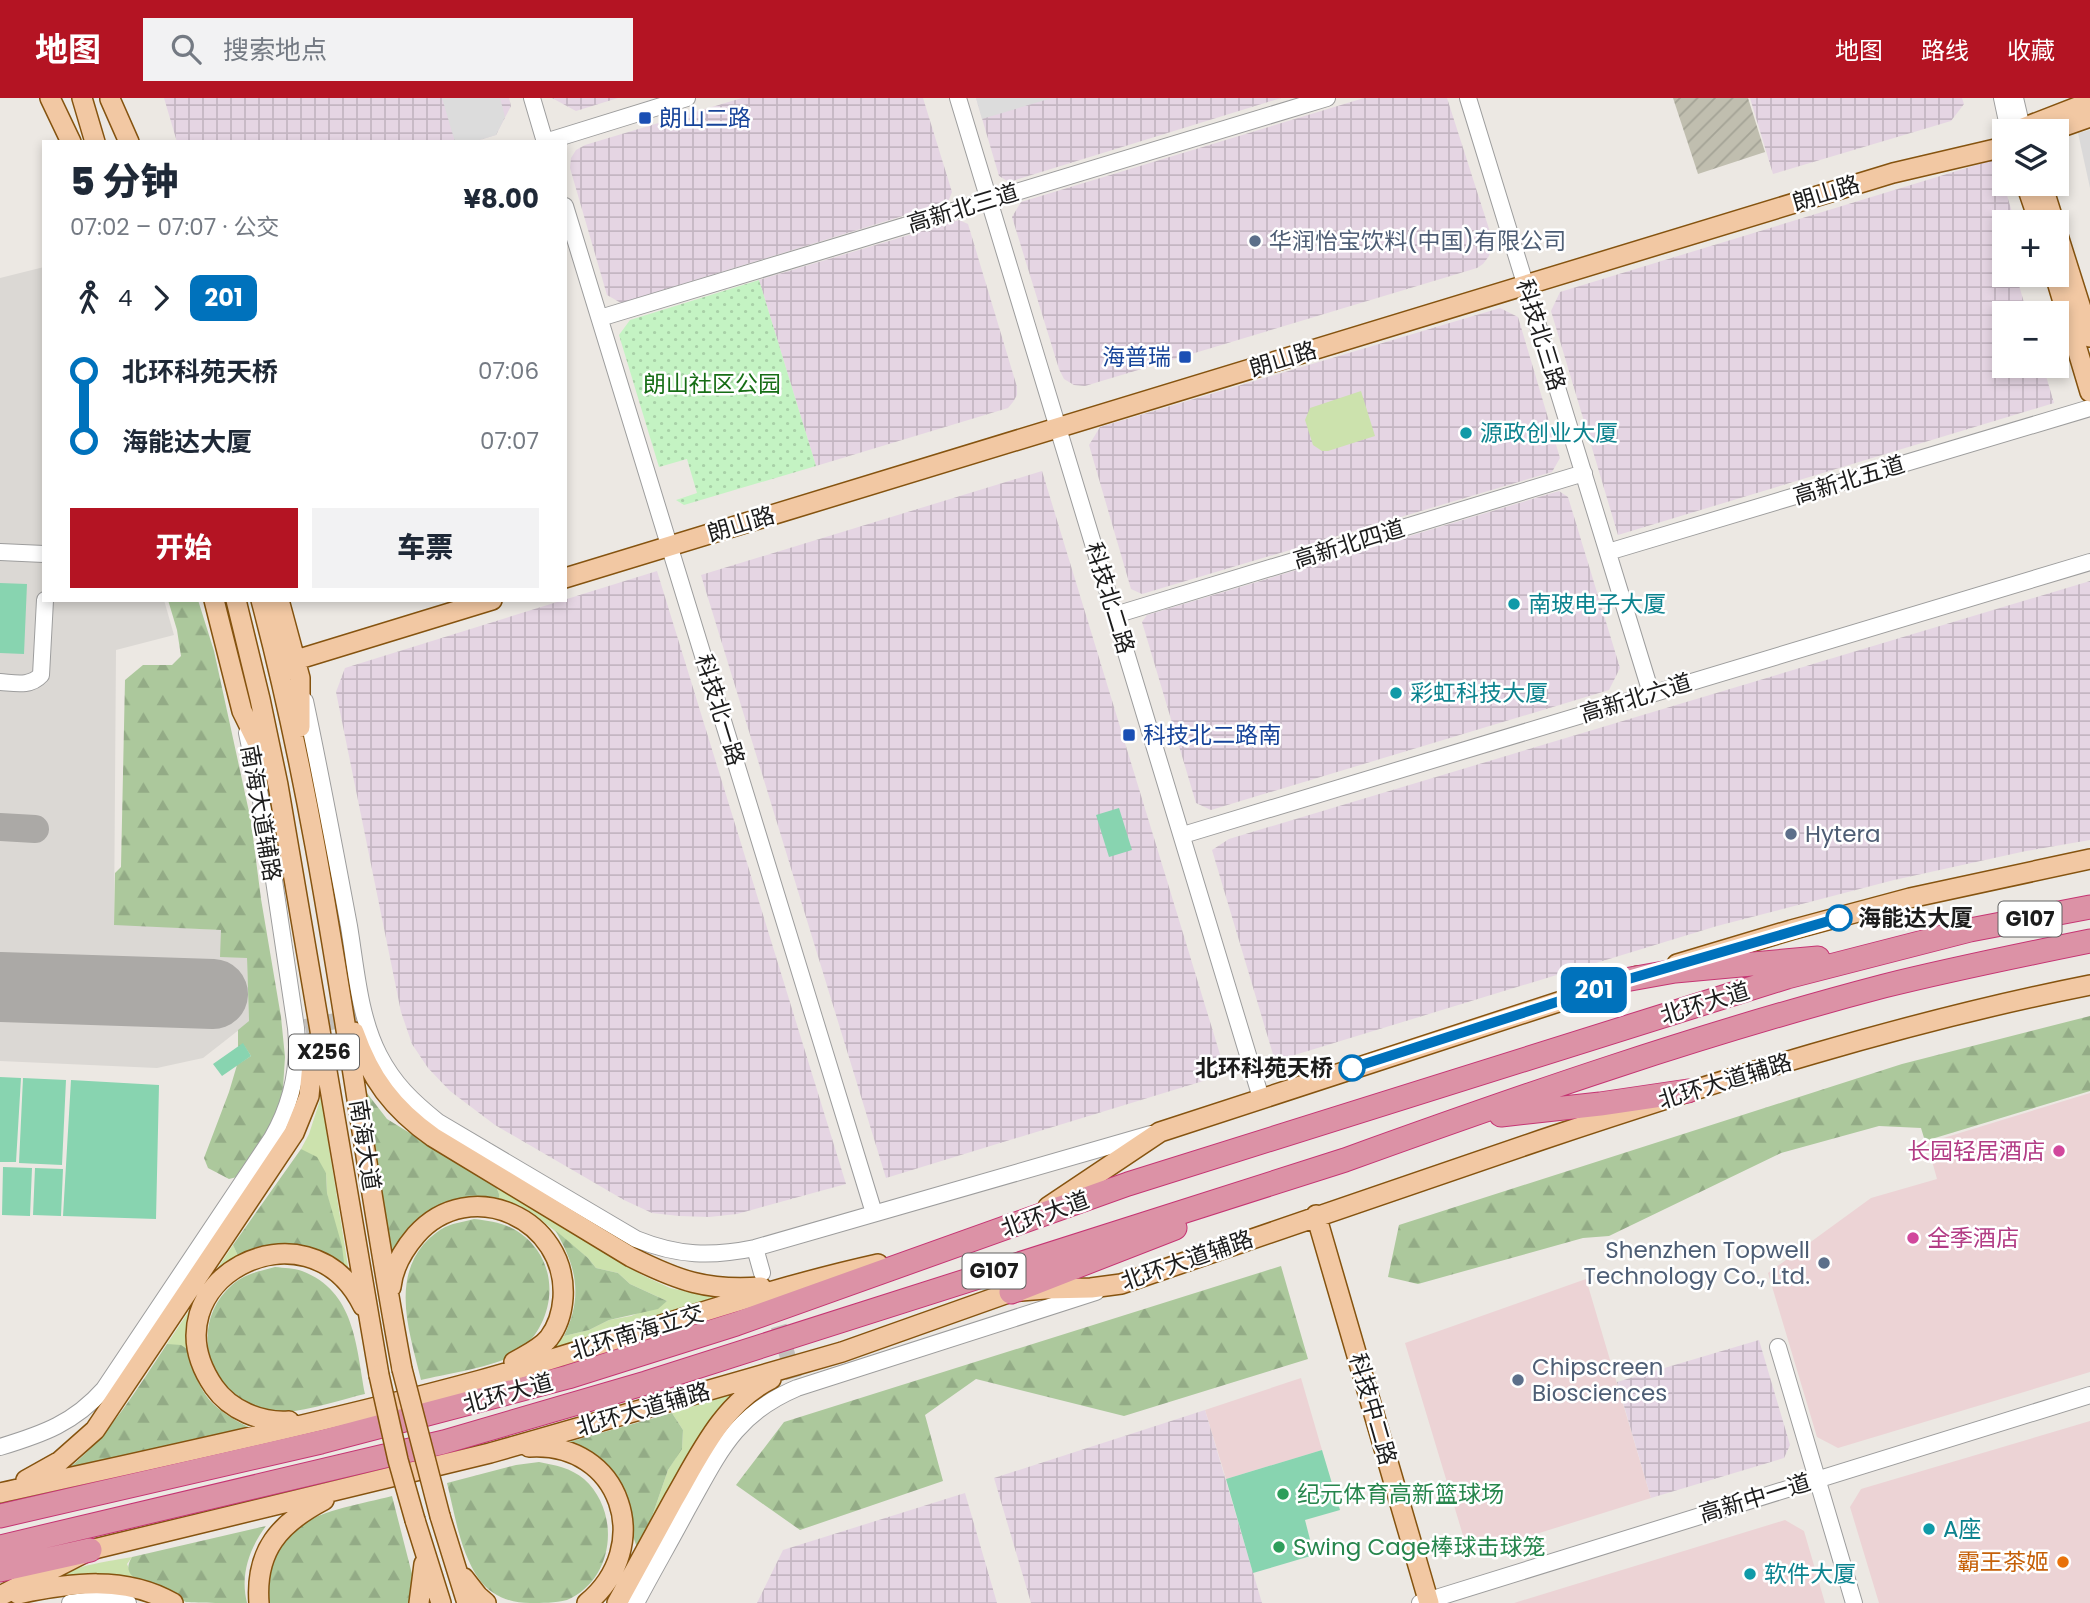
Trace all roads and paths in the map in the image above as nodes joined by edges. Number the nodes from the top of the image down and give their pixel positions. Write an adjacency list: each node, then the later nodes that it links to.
1 (50, 98): 17 (main road)
2 (82, 98): 19 (main road)
3 (532, 98): 22 (street)
4 (687, 98): 23 (street)
5 (958, 98): 25 (street, 科技北二路)
6 (1327, 98): 25 (street, 高新北三道)
7 (1468, 98): 28 (street, 科技北三路)
8 (2002, 98): 13 (street)
9 (2015, 98): 14 (street)
10 (110, 99): 20 (main road); 21 (main road)
11 (2090, 102): 15 (main road, 朗山路)
12 (2090, 117): 16 (main road)
13 (2010, 119)
14 (2015, 119)
15 (2046, 119)
16 (2069, 124)
17 (69, 135)
18 (1992, 137): 28 (main road, 朗山路)
19 (95, 140)
20 (122, 140)
21 (128, 140)
22 (544, 140)
23 (551, 140)
24 (1992, 150): 28 (main road, 朗山路)
25 (989, 200): 30 (street, 高新北三道); 34 (street, 科技北二路)
26 (567, 212): 30 (street, 科技北一路)
27 (2069, 270): 31 (main road)
28 (1524, 279): 34 (main road, 朗山路); 35 (street, 科技北三路)
29 (2059, 287): 32 (main road)
30 (600, 318): 36 (street, 科技北一路)
31 (2090, 337)
32 (2090, 392)
33 (2090, 408): 38 (street, 高新北五道)
34 (1056, 421): 36 (main road, 朗山路); 50 (street, 科技北二路)
35 (1584, 473): 38 (street, 科技北三路); 50 (street, 高新北四道)
36 (668, 540): 41 (main road, 朗山路); 42 (main road, 朗山路); 71 (street, 科技北一路)
37 (0, 552): 39 (street)
38 (1608, 552): 53 (street, 科技北三路)
39 (42, 554)
40 (2090, 562): 53 (street, 高新北六道)
41 (567, 565)
42 (567, 577)
43 (45, 602): 52 (street)
44 (215, 602): 54 (main road, 南海大道辅路)
45 (236, 602): 56 (main road, 南海大道 / X256)
46 (262, 602): 55 (main road, 南海大道 / X256)
47 (280, 602): 51 (main road, 南海大道辅路)
48 (444, 602): 51 (main road)
49 (486, 602): 51 (main road)
50 (1115, 615): 57 (street, 科技北二路)
51 (296, 662): 55 (main road, 南海大道辅路); 74 (street)
52 (0, 682)
53 (1651, 693): 57 (street, 高新北六道)
54 (242, 710): 56 (main road, 南海大道); 87 (street, 南海大道辅路)
55 (300, 766): 62 (main road, 南海大道 / X256)
56 (278, 785): 63 (main road, 南海大道 / X256)
57 (1183, 835): 67 (street, 科技北二路)
58 (2090, 859): 64 (main road)
59 (2090, 907): 61 (highway, 北环大道 / G107)
60 (2090, 941): 68 (highway, 北环大道 / G107)
61 (1895, 949): 64 (highway); 73 (highway, 北环大道 / G107)
62 (333, 954): 77 (main road); 80 (main road, 南海大道 / X256)
63 (310, 972): 81 (main road, 南海大道 / X256); 91 (main road)
64 (1625, 980): 67 (main road)
65 (2090, 985): 66 (main road, 北环大道辅路)
66 (1688, 1091): 68 (highway); 72 (main road, 北环大道辅路)
67 (1261, 1098): 69 (main road)
68 (1446, 1124): 70 (highway, 北环大道 / G107)
69 (1160, 1132): 71 (street); 73 (main road)
70 (1345, 1160): 79 (highway); 93 (highway, 北环大道 / G107)
71 (874, 1213): 74 (street)
72 (1316, 1215): 78 (main road, 北环大道辅路); 99 (main road, 科技中二路)
73 (1023, 1222): 75 (highway, 北环大道 / G107)
74 (755, 1248): 76 (street)
75 (937, 1251): 77 (main road); 92 (highway, 北环大道 / G107)
76 (762, 1273)
77 (794, 1284): 84 (main road, 北环南海立交)
78 (1121, 1284): 79 (main road, 北环大道辅路); 110 (street)
79 (1011, 1292): 83 (main road, 北环大道辅路)
80 (390, 1302): 84 (main road); 96 (main road, 南海大道 / X256, bridge)
81 (370, 1319): 86 (main road); 95 (main road, 南海大道 / X256, bridge)
82 (1778, 1347): 89 (street)
83 (842, 1352): 88 (main road, 北环大道辅路); 109 (main road)
84 (484, 1379): 86 (main road, 北环南海立交)
85 (2090, 1395): 89 (street, 高新中一道)
86 (318, 1420): 91 (main road)
87 (0, 1447)
88 (490, 1453): 90 (main road, 北环大道辅路); 108 (main road)
89 (1816, 1479): 99 (street, 高新中一道); 111 (street)
90 (365, 1482): 94 (main road, 北环大道辅路); 103 (main road)
91 (0, 1492)
92 (0, 1516)
93 (0, 1548)
94 (90, 1550): 97 (highway); 98 (main road, 北环大道辅路)
95 (424, 1552): 104 (main road); 105 (main road, 南海大道 / X256)
96 (453, 1559): 106 (main road, 南海大道 / X256); 107 (main road)
97 (0, 1570)
98 (0, 1597): 102 (main road)
99 (1426, 1602)
100 (70, 1603): 101 (street)
101 (128, 1603)
102 (173, 1603)
103 (259, 1603)
104 (419, 1603)
105 (441, 1603)
106 (467, 1603)
107 (486, 1603)
108 (587, 1603)
109 (617, 1603)
110 (636, 1603)
111 (1854, 1603)

